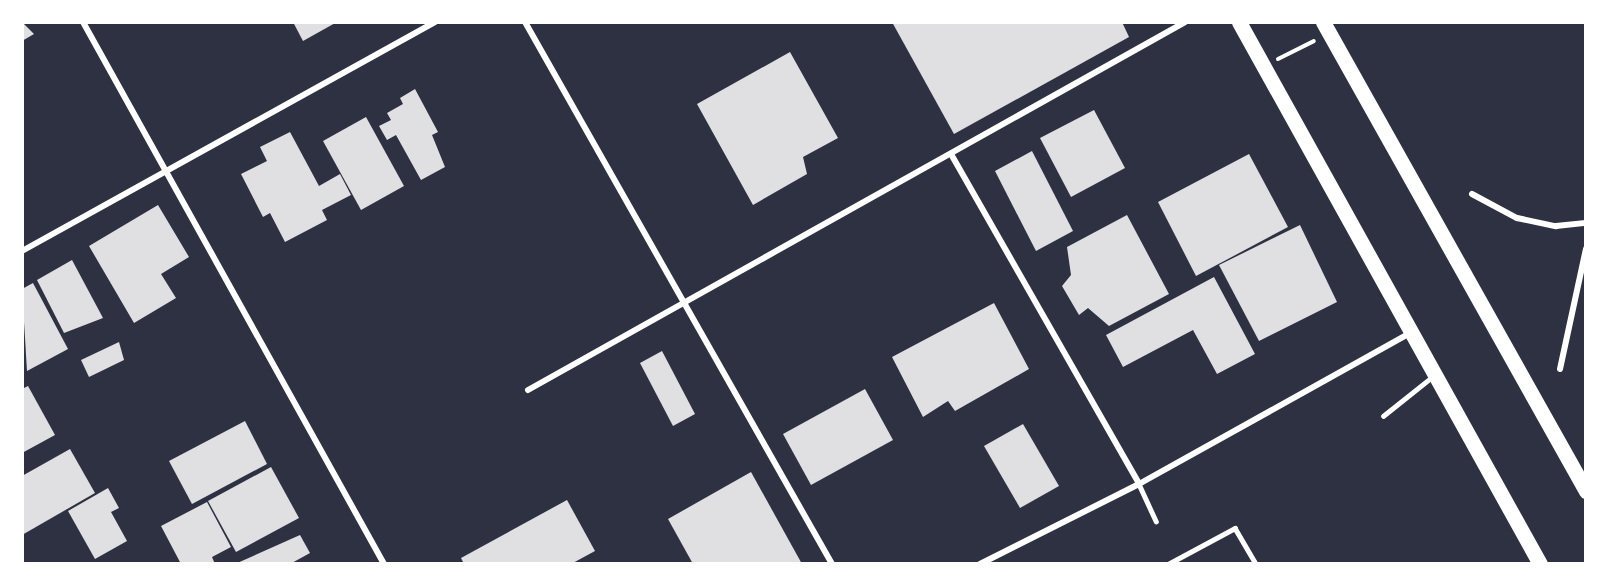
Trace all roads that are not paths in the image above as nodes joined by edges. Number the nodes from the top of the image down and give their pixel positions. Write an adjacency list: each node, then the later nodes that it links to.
1 (83, 22): 8 (street)
2 (435, 22): 8 (street)
3 (525, 22): 13 (street)
4 (1185, 22): 7 (street)
5 (1239, 22): 14 (main road)
6 (1326, 28): 20 (main road)
7 (951, 154): 13 (street); 19 (street)
8 (165, 170): 12 (street); 22 (street)
9 (1472, 194): 10 (street)
10 (1586, 223)
11 (1586, 249): 15 (street)
12 (22, 251)
13 (684, 303): 17 (street); 23 (street)
14 (1412, 332): 16 (main road); 19 (street)
15 (1560, 369)
16 (1435, 374): 18 (lane); 27 (main road)
17 (528, 390)
18 (1383, 416)
19 (1139, 484): 21 (lane); 24 (street)
20 (1586, 491)
21 (1156, 521)
22 (384, 564)
23 (832, 564)
24 (980, 564)
25 (1168, 564): 26 (lane)
26 (1256, 564)
27 (1540, 564)

